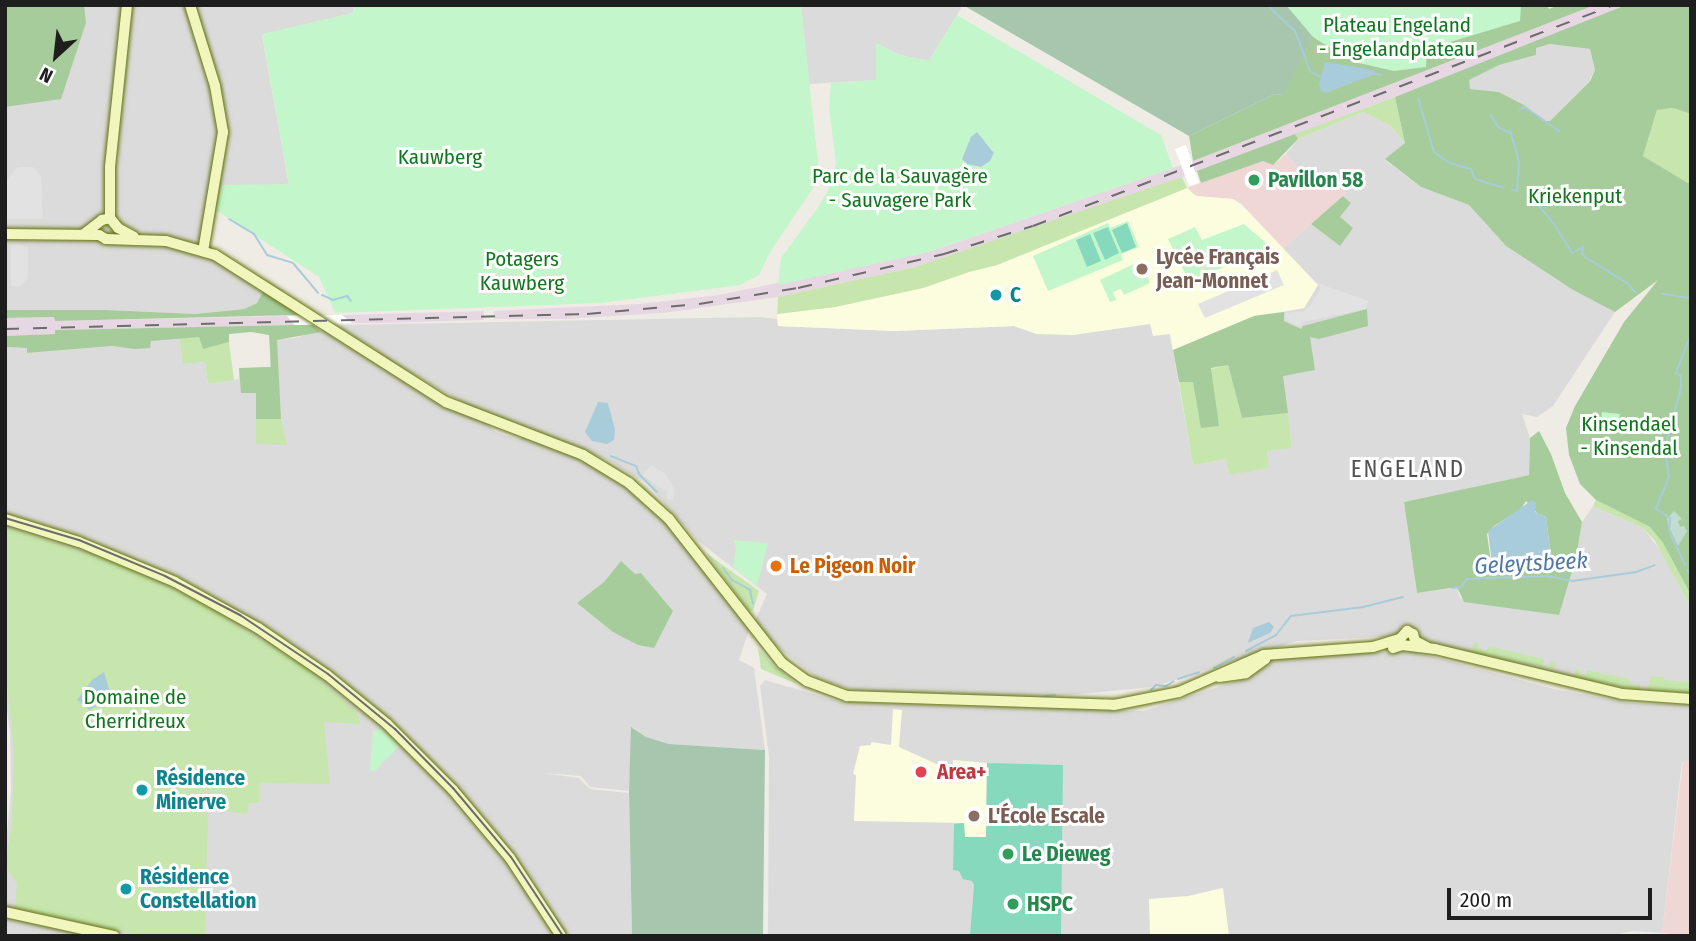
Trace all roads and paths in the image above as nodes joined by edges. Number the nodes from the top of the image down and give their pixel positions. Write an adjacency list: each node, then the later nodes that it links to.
1 (127, 5): 3 (main road)
2 (190, 5): 7 (main road)
3 (110, 218): 4 (main road); 5 (main road)
4 (99, 230): 5 (main road); 6 (main road)
5 (116, 233): 7 (main road)
6 (5, 234)
7 (203, 251): 9 (main road)
8 (5, 519): 12 (main road)
9 (1691, 699)
10 (5, 912): 11 (main road)
11 (114, 936)
12 (561, 936)

